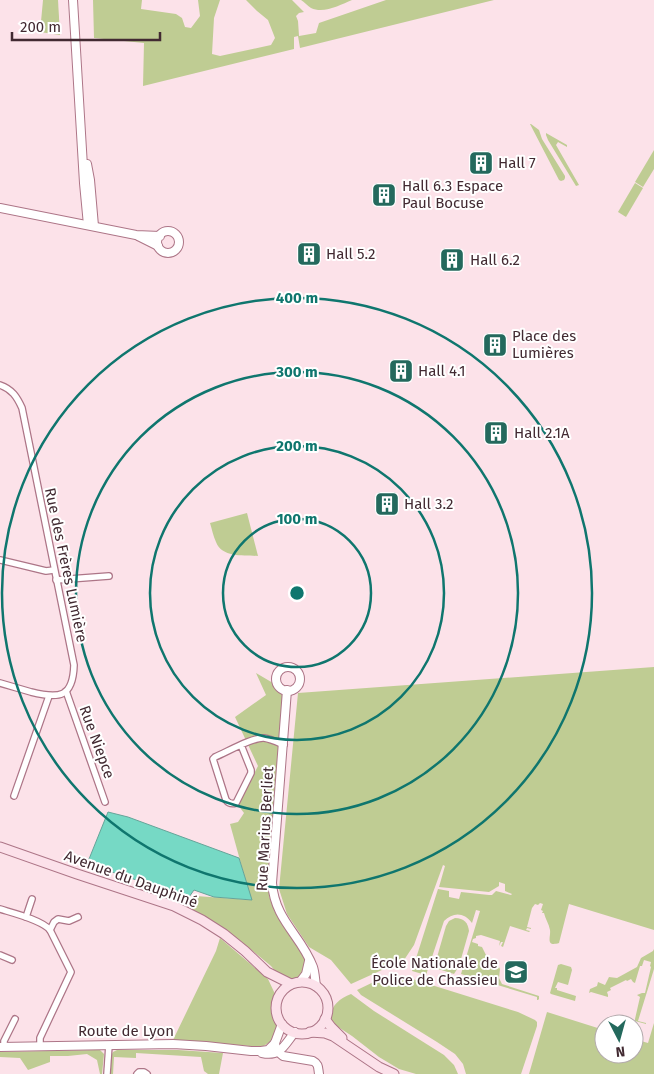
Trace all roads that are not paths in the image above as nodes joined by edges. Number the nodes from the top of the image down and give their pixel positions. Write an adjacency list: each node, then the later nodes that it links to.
1 (74, 0): 3 (street)
2 (0, 208): 3 (street)
3 (91, 226): 4 (street)
4 (136, 235): 5 (street); 6 (street)
5 (160, 236): 6 (street); 6 (street)
6 (158, 246)
7 (0, 385): 9 (street, Rue des Frères Lumière)
8 (0, 560): 9 (street)
9 (54, 570): 11 (street, Rue des Frères Lumière)
10 (109, 576): 11 (street)
11 (56, 580): 14 (street, Rue des Frères Lumière)
12 (0, 683): 15 (street)
13 (287, 690): 17 (street, Rue Marius Berliet)
14 (66, 691): 15 (street); 19 (street, Rue Niepce)
15 (49, 696): 18 (street)
16 (241, 745): 16 (street); 17 (street)
17 (284, 745): 27 (street, Rue Marius Berliet)
18 (14, 796)
19 (105, 802)
20 (0, 847): 29 (main road, Avenue du Dauphiné)
21 (32, 899): 23 (street)
22 (0, 909): 23 (street)
23 (26, 917): 25 (street)
24 (78, 917): 25 (street)
25 (50, 930): 41 (street)
26 (0, 955): 28 (street)
27 (310, 959): 30 (street); 31 (street, Rue Marius Berliet)
28 (12, 960)
29 (267, 972): 30 (main road, Avenue du Dauphiné); 32 (main road, Avenue du Dauphiné)
30 (295, 983): 31 (main road); 32 (main road)
31 (316, 986): 33 (main road)
32 (279, 995): 35 (main road)
33 (325, 1018): 37 (main road); 43 (main road)
34 (15, 1019): 42 (street)
35 (282, 1024): 36 (main road); 38 (street)
36 (295, 1032): 37 (main road); 40 (street)
37 (310, 1032): 43 (main road)
38 (275, 1043): 44 (street, Route de Lyon); 45 (street)
39 (109, 1045): 41 (street, Route de Lyon); 44 (street, Route de Lyon); 47 (street)
40 (284, 1045): 45 (street); 46 (street)
41 (40, 1046): 42 (street, Route de Lyon)
42 (2, 1047)
43 (353, 1049): 51 (main road)
44 (252, 1051): 45 (street, Route de Lyon)
45 (278, 1052): 46 (street, Route de Lyon)
46 (291, 1057): 50 (street, Route de Lyon)
47 (107, 1074)
48 (136, 1074): 49 (street)
49 (147, 1074)
50 (319, 1074)
51 (394, 1074)

